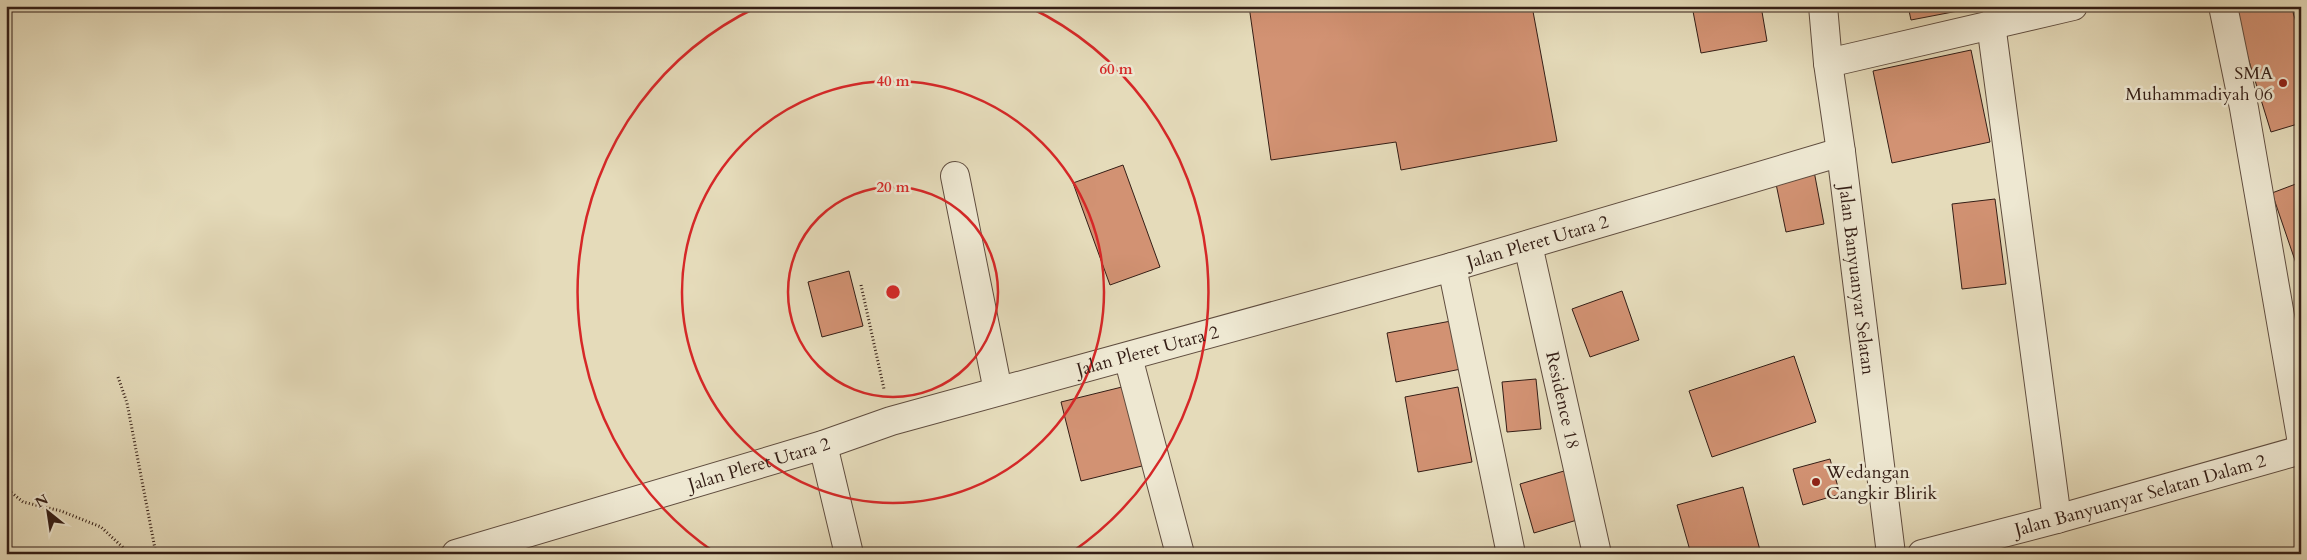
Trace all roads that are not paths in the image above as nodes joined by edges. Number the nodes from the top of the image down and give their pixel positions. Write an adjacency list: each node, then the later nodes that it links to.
1 (1823, 6): 5 (street, Jalan Banyuanyar Selatan)
2 (2073, 6): 4 (street)
3 (2223, 6): 12 (street)
4 (1991, 24): 5 (street); 15 (street)
5 (1828, 63): 6 (street, Jalan Banyuanyar Selatan)
6 (1841, 152): 8 (street, Jalan Pleret Utara 2); 22 (street, Jalan Banyuanyar Selatan)
7 (955, 176): 11 (street)
8 (1528, 245): 9 (street, Jalan Pleret Utara 2); 21 (street, Residence 18)
9 (1452, 267): 10 (street, Jalan Pleret Utara 2); 20 (street)
10 (1128, 356): 11 (street, Jalan Pleret Utara 2); 19 (street)
11 (998, 391): 13 (street, Jalan Pleret Utara 2)
12 (2301, 438)
13 (824, 445): 16 (street, Jalan Pleret Utara 2); 18 (street)
14 (2301, 450): 15 (street, Jalan Banyuanyar Selatan Dalam 2)
15 (2057, 519): 23 (street, Jalan Banyuanyar Selatan Dalam 2)
16 (513, 546): 17 (street, Jalan Pleret Utara 2)
17 (456, 554)
18 (849, 554)
19 (1180, 554)
20 (1511, 554)
21 (1596, 554)
22 (1891, 554)
23 (1922, 554)

